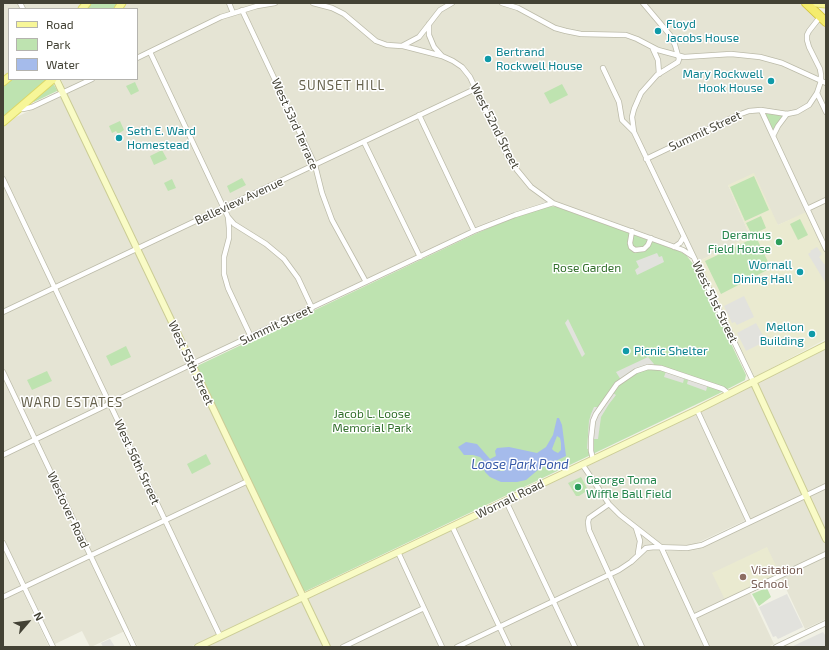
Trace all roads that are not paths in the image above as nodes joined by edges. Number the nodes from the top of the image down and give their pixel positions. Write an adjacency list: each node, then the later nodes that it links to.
1 (229, 3): 12 (street)
2 (275, 3): 9 (street)
3 (313, 3): 15 (street)
4 (452, 3): 14 (street)
5 (502, 3): 16 (street)
6 (643, 3): 19 (street)
7 (806, 3): 13 (highway)
8 (815, 3): 10 (main road)
9 (259, 4): 11 (street)
10 (826, 4)
11 (242, 10): 12 (street); 41 (street, West 53rd Terrace)
12 (233, 13): 17 (street)
13 (824, 17): 26 (street)
14 (429, 24): 15 (street); 18 (street, West 52nd Street)
15 (402, 46): 18 (street)
16 (652, 47): 19 (street); 22 (street)
17 (150, 52): 20 (street); 45 (street)
18 (442, 56): 28 (street, West 52nd Street)
19 (679, 56): 22 (street); 26 (street)
20 (138, 58)
21 (603, 68): 37 (street, West 51st Street)
22 (659, 74): 37 (street)
23 (52, 80): 31 (main road)
24 (56, 80): 29 (main road, West 55th Street)
25 (90, 80): 29 (street)
26 (821, 81): 27 (street); 30 (street, Summit Street)
27 (826, 83)
28 (475, 89): 35 (street, Belleview Avenue); 44 (street, West 52nd Street)
29 (63, 93): 31 (street); 53 (main road, West 55th Street)
30 (817, 93): 33 (street); 34 (street, Summit Street)
31 (18, 109): 36 (main road)
32 (761, 110): 34 (street, Summit Street); 38 (street); 40 (street, Summit Street)
33 (826, 112)
34 (787, 114): 38 (street)
35 (418, 115): 39 (street, Belleview Avenue); 48 (street)
36 (3, 122)
37 (634, 132): 40 (street, West 51st Street)
38 (773, 136): 46 (street)
39 (364, 142): 41 (street, Belleview Avenue); 56 (street)
40 (646, 159): 51 (street, West 51st Street)
41 (315, 165): 45 (street, Belleview Avenue); 57 (street, West 53rd Terrace)
42 (3, 179): 58 (street, West 56th Street)
43 (826, 200): 46 (street)
44 (553, 203): 48 (street, Summit Street); 49 (street, West 52nd Street)
45 (224, 208): 47 (street); 53 (street, Belleview Avenue)
46 (807, 209): 54 (street)
47 (228, 217): 59 (street); 61 (street)
48 (474, 231): 56 (street, Summit Street)
49 (632, 231): 50 (street, West 52nd Street); 50 (street)
50 (651, 238): 52 (street, West 52nd Street)
51 (683, 238): 52 (street); 55 (street, West 51st Street)
52 (674, 246): 55 (street, West 52nd Street)
53 (137, 248): 58 (street, Belleview Avenue); 63 (main road, West 55th Street)
54 (826, 249)
55 (692, 256): 65 (street, West 51st Street)
56 (420, 257): 57 (street, Summit Street)
57 (366, 282): 59 (street, Summit Street)
58 (55, 288): 60 (street, Belleview Avenue); 67 (street, West 56th Street)
59 (312, 308): 61 (street, Summit Street)
60 (3, 312)
61 (251, 337): 63 (street, Summit Street)
62 (824, 347): 65 (main road, Wornall Road)
63 (192, 364): 67 (street, Summit Street); 73 (main road, West 55th Street)
64 (3, 372): 69 (street, Westover Road)
65 (753, 381): 66 (main road, Wornall Road); 75 (main road, West 51st Street)
66 (729, 394): 68 (main road, Wornall Road); 71 (street)
67 (110, 404): 69 (street, Summit Street); 78 (street, West 56th Street)
68 (696, 410): 71 (main road, Wornall Road); 79 (street)
69 (35, 440): 70 (street, Summit Street); 87 (street, Westover Road)
70 (3, 455)
71 (593, 459): 72 (main road, Wornall Road)
72 (582, 464): 76 (main road, Wornall Road); 77 (street)
73 (248, 481): 78 (street); 91 (main road, West 55th Street)
74 (826, 486): 75 (street)
75 (806, 495): 79 (street); 82 (main road, West 51st Street)
76 (506, 500): 80 (main road, Wornall Road); 93 (street)
77 (609, 504): 81 (street); 89 (street)
78 (165, 520): 87 (street); 98 (street, West 56th Street)
79 (749, 522): 84 (street)
80 (452, 526): 85 (main road, Wornall Road); 97 (street)
81 (636, 526): 84 (street); 88 (street)
82 (826, 539)
83 (3, 543): 90 (street)
84 (661, 548): 88 (street); 95 (street)
85 (398, 552): 91 (main road, Wornall Road); 94 (street)
86 (826, 554): 95 (street)
87 (90, 556): 90 (street); 100 (street, Westover Road)
88 (635, 558): 89 (street)
89 (609, 574): 93 (street); 108 (street)
90 (24, 587): 92 (street); 99 (street)
91 (303, 597): 98 (main road, Wornall Road); 102 (main road, West 55th Street)
92 (3, 598)
93 (554, 601): 97 (street); 107 (street)
94 (424, 608): 103 (street); 104 (street)
95 (694, 618): 109 (street)
96 (826, 623): 110 (street)
97 (499, 627): 105 (street); 106 (street)
98 (220, 636): 101 (main road, Wornall Road)
99 (53, 647)
100 (134, 647)
101 (198, 647)
102 (327, 647)
103 (343, 647)
104 (442, 647)
105 (457, 647)
106 (509, 647)
107 (575, 647)
108 (642, 647)
109 (707, 647)
110 (776, 647)

